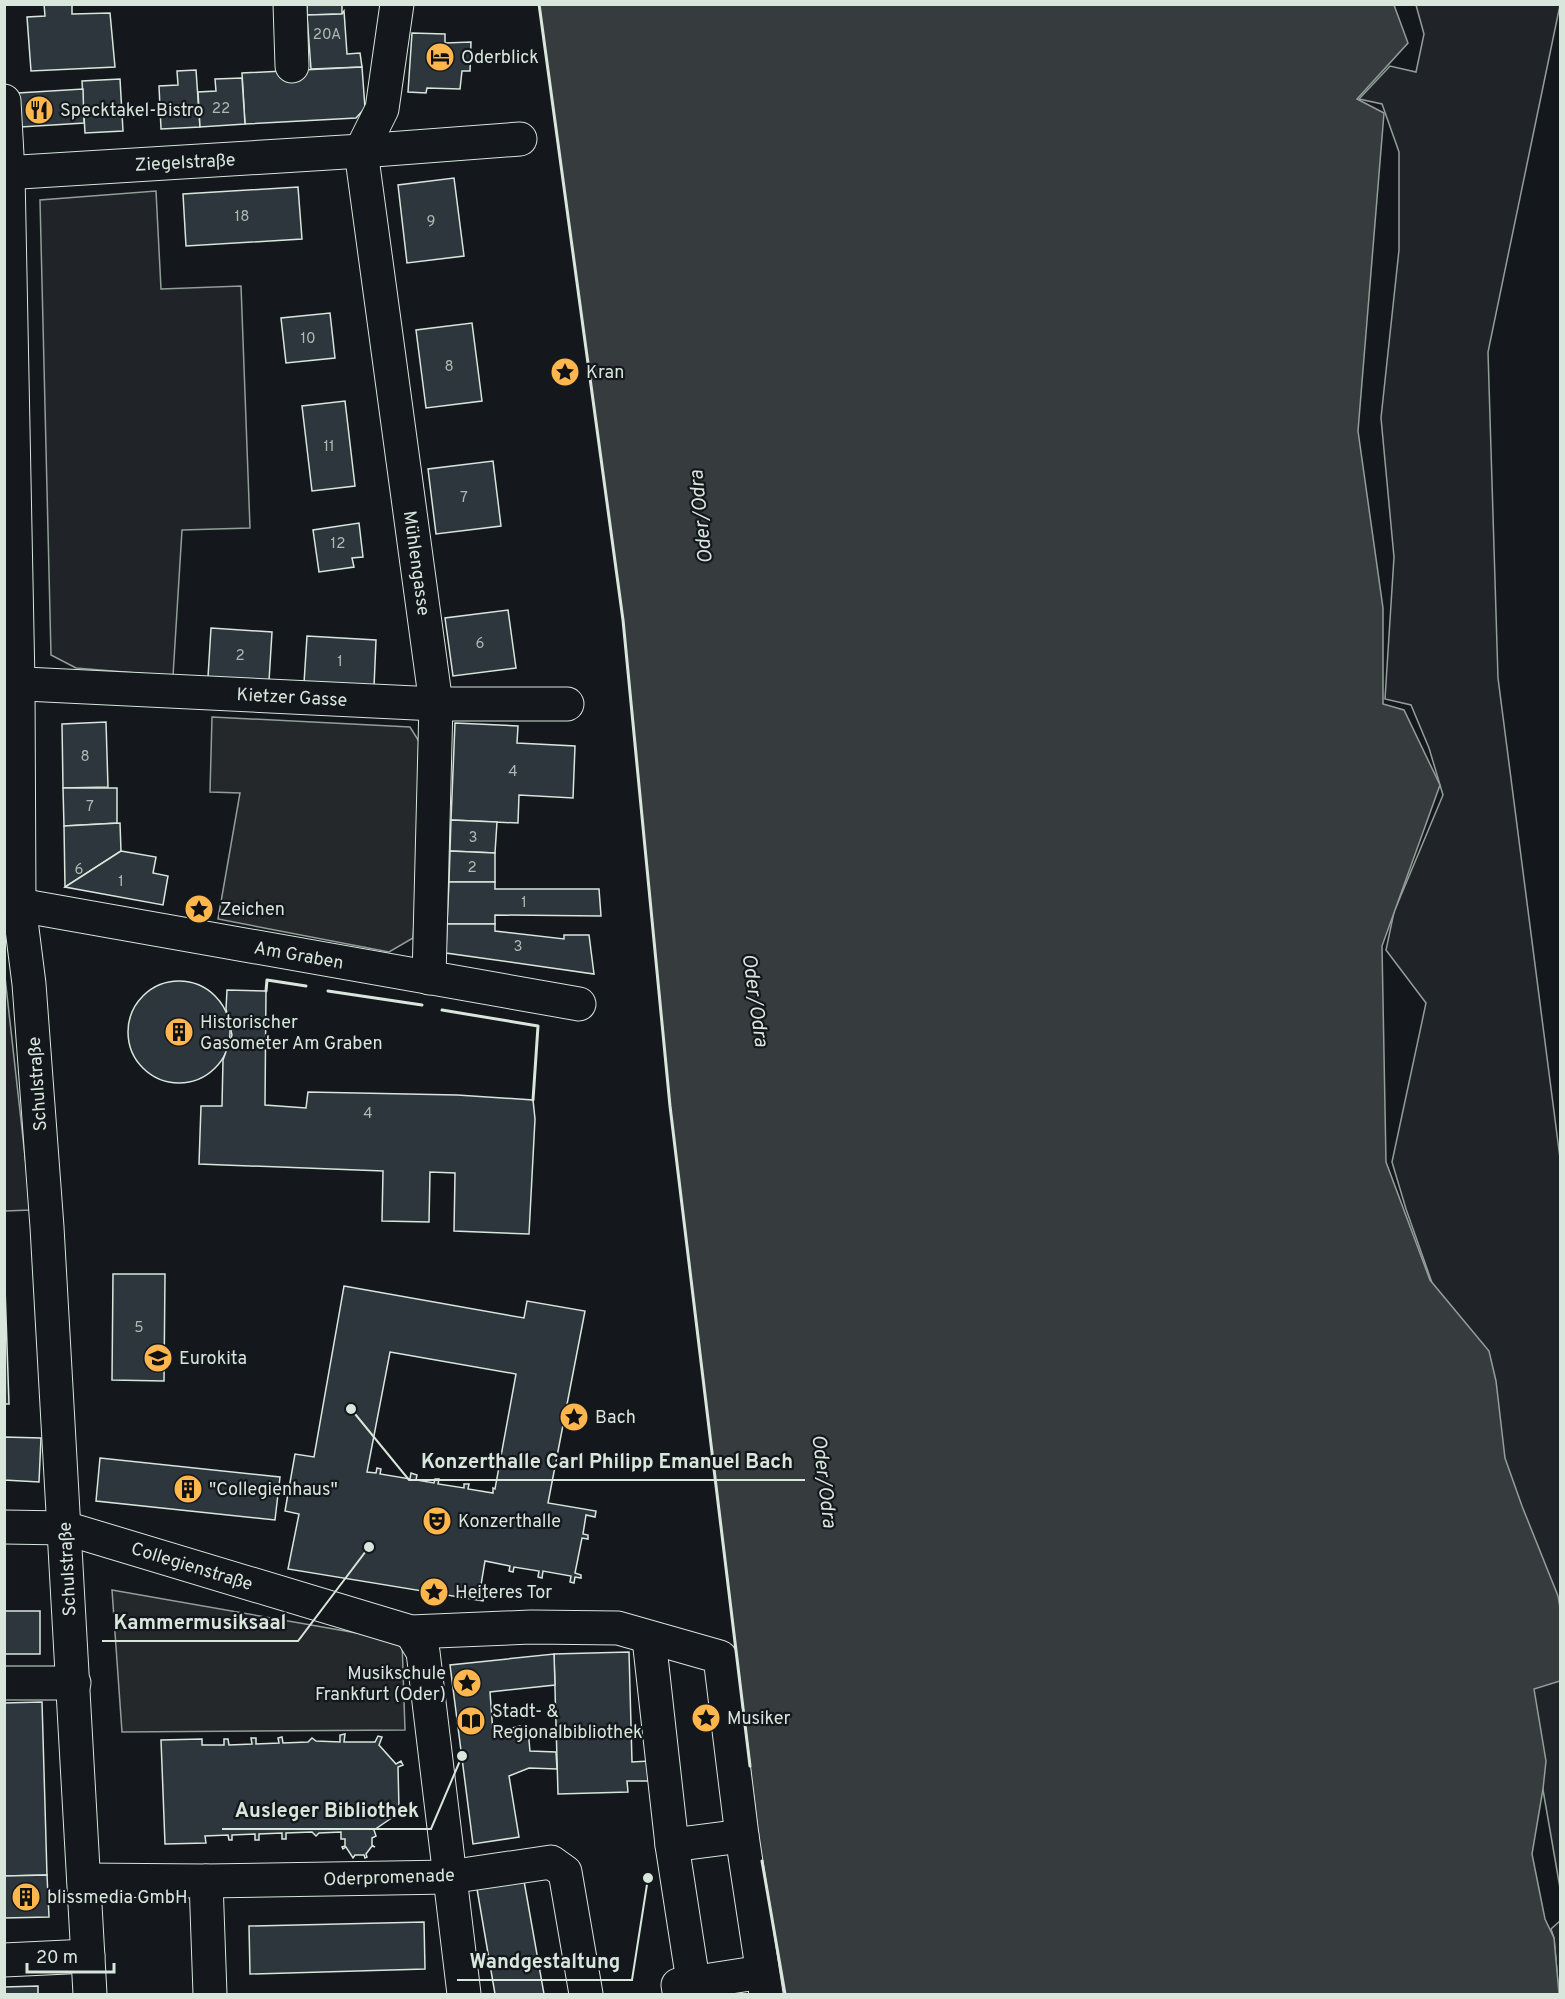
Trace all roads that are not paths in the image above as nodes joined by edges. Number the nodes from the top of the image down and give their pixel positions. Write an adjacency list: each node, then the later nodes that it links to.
1 (290, 4): 3 (street)
2 (397, 4): 6 (street)
3 (292, 66)
4 (4, 101): 7 (street)
5 (520, 139): 6 (street, Ziegelstraße)
6 (361, 151): 7 (street, Ziegelstraße); 10 (street, Mühlengasse)
7 (6, 173): 8 (street, Schulstraße)
8 (10, 610): 9 (street, Schulstraße)
9 (11, 683): 10 (street, Kietzer Gasse); 12 (street, Schulstraße)
10 (436, 704): 11 (street, Kietzer Gasse); 14 (street, Mühlengasse)
11 (567, 704)
12 (11, 778): 13 (street, Schulstraße)
13 (19, 905): 14 (street, Am Graben); 17 (street, Schulstraße)
14 (429, 978): 15 (street, Am Graben)
15 (579, 1004)
16 (4, 1527): 17 (street, Collegienstraße)
17 (65, 1528): 18 (street, Collegienstraße); 21 (street, Schulstraße)
18 (411, 1632): 19 (street, Collegienstraße); 24 (street)
19 (649, 1639): 22 (street); 23 (street)
20 (4, 1683): 21 (street)
21 (74, 1683): 25 (street, Schulstraße)
22 (742, 1836): 23 (street); 29 (street)
23 (672, 1845): 30 (street)
24 (449, 1877): 26 (street, Oderpromenade); 33 (street); 34 (street, Oderpromenade)
25 (84, 1880): 26 (street, Oderpromenade); 27 (street, Schulstraße)
26 (206, 1881): 32 (street)
27 (88, 1956): 28 (street); 31 (street, Schulstraße)
28 (4, 1960)
29 (764, 1983): 30 (street)
30 (689, 1991)
31 (90, 1995)
32 (210, 1995)
33 (464, 1995)
34 (586, 1995)

